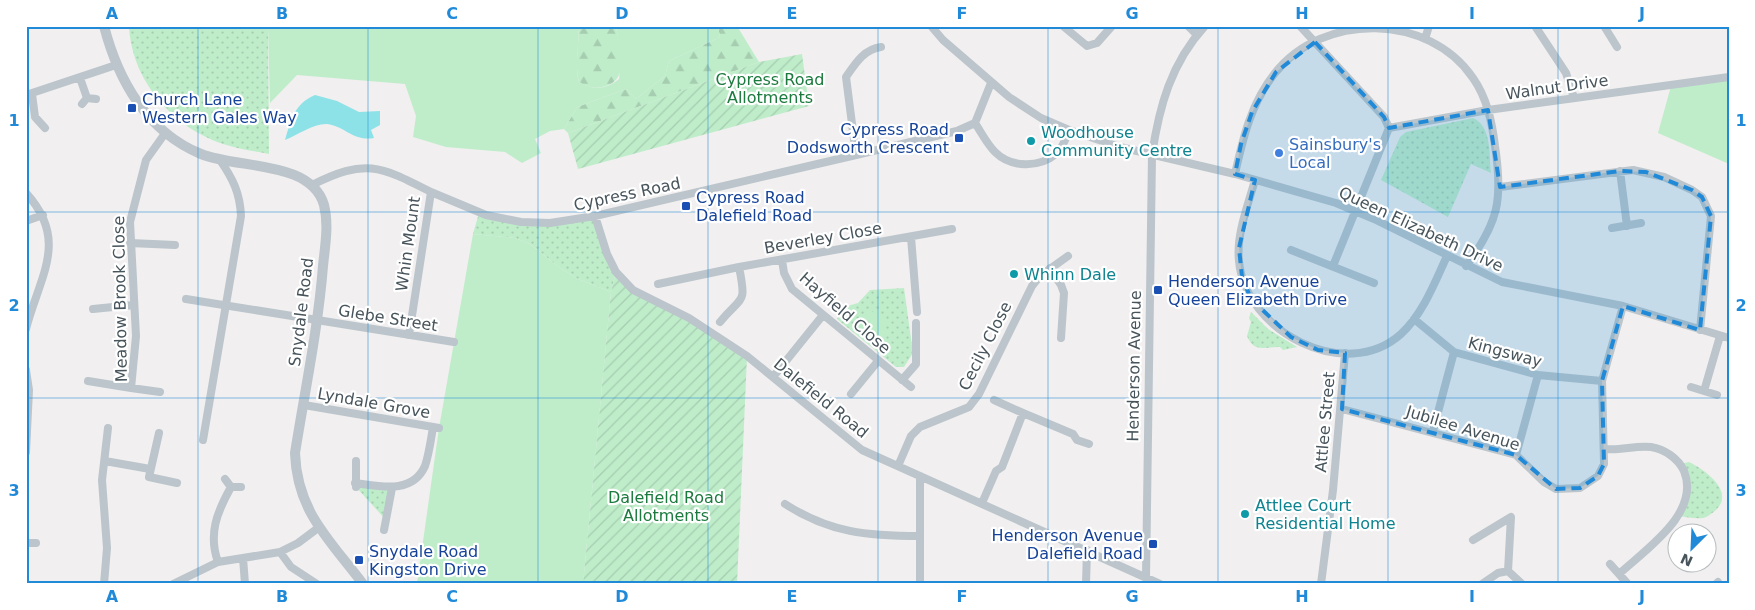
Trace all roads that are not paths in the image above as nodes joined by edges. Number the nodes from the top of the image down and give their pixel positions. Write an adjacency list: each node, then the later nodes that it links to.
1 (104, 26): 16 (street)
2 (931, 26): 19 (street, Queen Elizabeth Drive)
3 (1063, 26): 4 (street)
4 (1112, 26)
5 (1188, 26): 11 (street)
6 (1205, 26): 11 (street, Henderson Avenue)
7 (1300, 26): 13 (street)
8 (1430, 26): 12 (street)
9 (1535, 26): 21 (street)
10 (1604, 26): 15 (street)
11 (1197, 34): 31 (street, Henderson Avenue)
12 (1425, 39): 13 (street); 23 (street)
13 (1315, 42): 28 (street); 35 (street)
14 (881, 47): 32 (street)
15 (1617, 47)
16 (116, 65): 18 (street); 30 (street)
17 (1729, 77): 21 (street, Walnut Drive)
18 (80, 78): 20 (street); 22 (street)
19 (990, 83): 26 (street); 29 (street, Queen Elizabeth Drive)
20 (29, 94): 24 (street)
21 (1574, 98): 23 (street, Walnut Drive)
22 (88, 100)
23 (1488, 110): 28 (street, Walnut Drive); 38 (street)
24 (35, 117): 25 (street); 27 (street)
25 (26, 120)
26 (975, 123): 29 (street); 32 (street, Cypress Road)
27 (45, 128)
28 (1389, 128): 41 (street)
29 (1069, 130): 31 (street, Queen Elizabeth Drive)
30 (166, 132): 33 (street); 50 (street, Meadow Brook Close)
31 (1152, 154): 35 (street, Queen Elizabeth Drive); 137 (street, Henderson Avenue)
32 (856, 155): 43 (street, Cypress Road)
33 (220, 160): 37 (street); 64 (street)
34 (1620, 171): 38 (street); 46 (street); 75 (street)
35 (1235, 174): 36 (street, Queen Elizabeth Drive)
36 (1255, 180): 41 (street, Queen Elizabeth Drive); 82 (street)
37 (312, 185): 40 (street, Whin Mount); 71 (street, Snydale Road)
38 (1500, 187): 57 (street)
39 (26, 192): 42 (street)
40 (431, 192): 43 (street, Cypress Road); 76 (street, Whin Mount)
41 (1355, 210): 54 (street, Queen Elizabeth Drive); 56 (street)
42 (42, 215): 44 (street); 69 (street)
43 (595, 216): 86 (street, Dalefield Road)
44 (26, 221)
45 (1641, 223): 46 (street)
46 (1627, 226): 47 (street)
47 (1612, 228)
48 (952, 229): 49 (street, Beverley Close)
49 (911, 236): 55 (street, Beverley Close); 67 (street)
50 (130, 244): 51 (street); 63 (street, Meadow Brook Close)
51 (175, 245)
52 (1291, 250): 56 (street)
53 (1068, 256): 59 (street, Cecily Close)
54 (1447, 256): 57 (street, Queen Elizabeth Drive); 70 (street)
55 (782, 260): 58 (street, Beverley Close); 68 (street, Hayfield Close)
56 (1333, 266): 60 (street)
57 (1466, 266): 65 (street, Queen Elizabeth Drive)
58 (739, 267): 61 (street, Beverley Close); 72 (street)
59 (1050, 268): 78 (street); 114 (street, Cecily Close)
60 (1374, 283)
61 (658, 284)
62 (186, 299): 64 (street, Glebe Street)
63 (133, 305): 66 (street); 93 (street, Meadow Brook Close)
64 (227, 306): 71 (street, Glebe Street); 107 (street)
65 (1623, 306): 75 (street, Queen Elizabeth Drive); 89 (street, Jubilee Avenue)
66 (93, 308)
67 (917, 312)
68 (823, 315): 83 (street, Hayfield Close); 86 (street)
69 (28, 316): 74 (street)
70 (1414, 318): 81 (street, Kingsway); 82 (street)
71 (318, 320): 76 (street, Glebe Street); 101 (street, Snydale Road)
72 (720, 322)
73 (916, 322): 87 (street, Hayfield Close)
74 (26, 329)
75 (1700, 330): 77 (street, Queen Elizabeth Drive)
76 (409, 335): 80 (street, Glebe Street)
77 (1720, 336): 79 (street, Queen Elizabeth Drive); 95 (street)
78 (1062, 338)
79 (1729, 338)
80 (454, 342)
81 (1454, 352): 85 (street, Kingsway); 105 (street)
82 (1345, 353): 102 (street, Attlee Street)
83 (878, 361): 87 (street, Hayfield Close); 90 (street)
84 (26, 370): 94 (street)
85 (1538, 375): 89 (street, Kingsway); 111 (street)
86 (773, 377): 114 (street, Dalefield Road)
87 (902, 380): 91 (street, Hayfield Close)
88 (88, 381): 93 (street)
89 (1602, 381): 109 (street, Jubilee Avenue)
90 (857, 386): 97 (street); 98 (street)
91 (911, 387)
92 (1691, 387): 95 (street)
93 (131, 388): 96 (street, Meadow Brook Close)
94 (28, 390): 110 (street)
95 (1704, 391): 99 (street)
96 (160, 392)
97 (864, 392)
98 (851, 394)
99 (1717, 395)
100 (994, 400): 103 (street)
101 (304, 404): 121 (street, Lyndale Grove); 125 (street, Snydale Road)
102 (1342, 409): 105 (street, Jubilee Avenue); 147 (street, Attlee Street)
103 (1024, 413): 108 (street); 122 (street)
104 (108, 428): 112 (street)
105 (1433, 432): 111 (street, Jubilee Avenue)
106 (159, 433): 115 (street)
107 (203, 440)
108 (1089, 444)
109 (1605, 450): 111 (street, Jubilee Avenue); 136 (street)
110 (26, 452)
111 (1516, 455)
112 (105, 461): 115 (street); 140 (street)
113 (356, 461): 121 (street)
114 (898, 466): 116 (street, Dalefield Road)
115 (150, 469): 118 (street)
116 (920, 476): 122 (street, Dalefield Road); 126 (street)
117 (225, 480): 119 (street)
118 (177, 483)
119 (232, 487): 120 (street); 133 (street)
120 (241, 487)
121 (392, 488): 124 (street)
122 (982, 503): 130 (street, Dalefield Road)
123 (785, 504): 126 (street)
124 (376, 524)
125 (318, 528): 131 (street); 138 (street, Snydale Road)
126 (920, 536): 144 (street)
127 (1472, 540): 135 (street)
128 (26, 543): 129 (street)
129 (36, 543)
130 (1086, 550): 137 (street, Dalefield Road); 145 (street)
131 (280, 552): 132 (street); 143 (street)
132 (243, 558): 133 (street); 142 (street)
133 (218, 562): 141 (street)
134 (1610, 564): 136 (street)
135 (1508, 570): 148 (street); 149 (street)
136 (1619, 574): 139 (street)
137 (1146, 578): 146 (street, Dalefield Road)
138 (359, 582)
139 (1627, 583)
140 (104, 584)
141 (173, 584)
142 (244, 584)
143 (317, 584)
144 (920, 584)
145 (1086, 584)
146 (1160, 584)
147 (1320, 584)
148 (1482, 584)
149 (1522, 584)

